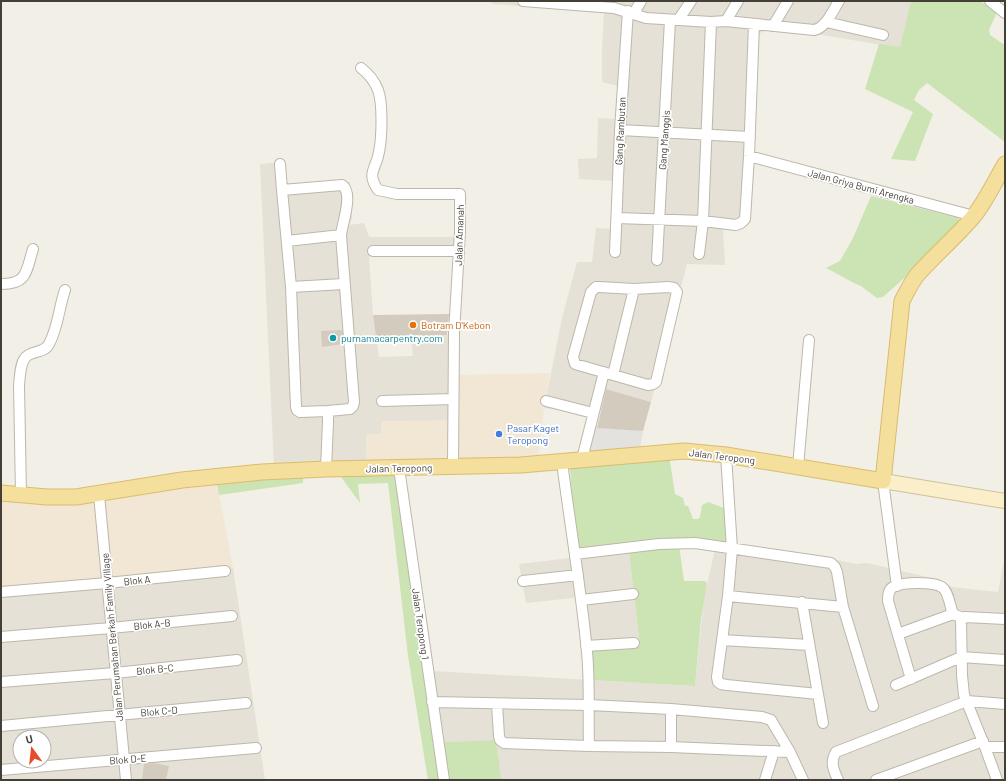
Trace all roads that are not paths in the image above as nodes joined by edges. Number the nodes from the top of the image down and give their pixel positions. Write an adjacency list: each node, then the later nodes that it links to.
1 (523, 1): 8 (street)
2 (641, 1): 10 (street)
3 (691, 1): 12 (street)
4 (738, 1): 13 (street)
5 (788, 1): 17 (street)
6 (839, 1): 15 (street)
7 (990, 1): 11 (street)
8 (543, 2): 9 (street)
9 (591, 3): 10 (street)
10 (631, 12): 12 (street); 20 (street, Gang Rambutan)
11 (1005, 13)
12 (675, 20): 14 (street); 21 (street, Gang Manggis)
13 (726, 21): 14 (street); 16 (street)
14 (711, 22): 22 (street)
15 (826, 22): 17 (street); 18 (street)
16 (754, 24): 17 (street); 23 (street)
17 (773, 26)
18 (883, 35)
19 (361, 68): 36 (street, Jalan Amanah)
20 (620, 130): 21 (street); 29 (street, Gang Rambutan)
21 (664, 133): 22 (street); 30 (street, Gang Manggis)
22 (706, 135): 23 (street); 31 (street)
23 (750, 137): 24 (street)
24 (749, 156): 28 (street, Jalan Griya Bumi Arengka); 31 (street)
25 (280, 164): 27 (street)
26 (1005, 164): 28 (main road)
27 (282, 190): 32 (street); 33 (street)
28 (974, 216): 59 (main road)
29 (617, 218): 30 (street); 37 (street, Gang Rambutan)
30 (658, 220): 31 (street); 39 (street, Gang Manggis)
31 (703, 221): 38 (street)
32 (341, 235): 33 (street); 41 (street)
33 (287, 241): 42 (street)
34 (32, 249): 40 (street)
35 (374, 251): 36 (street)
36 (459, 251): 47 (street, Jalan Amanah)
37 (615, 252)
38 (699, 254)
39 (657, 260)
40 (1, 284)
41 (344, 284): 42 (street); 50 (street)
42 (291, 287): 50 (street)
43 (634, 289): 46 (street); 46 (street); 46 (street)
44 (65, 290): 61 (street)
45 (809, 340): 56 (street)
46 (608, 373): 51 (street)
47 (453, 399): 48 (street); 55 (street, Jalan Amanah)
48 (382, 401)
49 (546, 401): 51 (street)
50 (328, 411): 58 (street)
51 (593, 413): 53 (street)
52 (726, 455): 53 (main road, Jalan Teropong); 56 (main road, Jalan Teropong); 64 (street)
53 (582, 459): 54 (main road, Jalan Teropong)
54 (562, 462): 55 (main road, Jalan Teropong); 65 (street)
55 (453, 466): 57 (main road, Jalan Teropong)
56 (798, 467): 59 (main road, Jalan Teropong)
57 (399, 468): 58 (main road, Jalan Teropong); 97 (street, Jalan Teropong 1)
58 (326, 469): 62 (main road, Jalan Teropong)
59 (887, 482): 63 (street); 70 (street)
60 (1, 493): 61 (main road, Jalan Teropong)
61 (21, 495): 62 (main road, Jalan Teropong)
62 (98, 495): 69 (street, Jalan Perumahan Berkah Family Village)
63 (1005, 501)
64 (732, 549): 65 (street); 73 (street); 76 (street)
65 (575, 554): 67 (street)
66 (225, 571): 69 (street, Blok A)
67 (578, 575): 68 (street); 74 (street)
68 (523, 581)
69 (107, 583): 71 (street, Blok A); 81 (street, Jalan Perumahan Berkah Family Village)
70 (897, 586): 77 (street); 82 (street)
71 (1, 592)
72 (633, 594): 74 (street)
73 (728, 596): 75 (street); 84 (street)
74 (581, 600): 87 (street)
75 (802, 602): 76 (street); 86 (street)
76 (843, 607): 102 (street)
77 (953, 614): 79 (street); 82 (street)
78 (232, 616): 81 (street, Blok A-B)
79 (963, 618): 80 (street); 88 (street)
80 (1005, 619)
81 (111, 628): 83 (street, Blok A-B); 91 (street, Jalan Perumahan Berkah Family Village)
82 (898, 634): 92 (street)
83 (1, 636)
84 (722, 640): 86 (street); 95 (street)
85 (634, 643): 87 (street)
86 (809, 645): 95 (street)
87 (586, 646): 101 (street)
88 (961, 657): 90 (street); 92 (street); 96 (street)
89 (236, 660): 91 (street, Blok B-C)
90 (1005, 660)
91 (116, 673): 93 (street, Blok B-C); 104 (street, Jalan Perumahan Berkah Family Village)
92 (911, 679): 94 (street)
93 (1, 682)
94 (896, 684)
95 (818, 694): 105 (street)
96 (967, 701): 100 (street); 107 (street); 120 (street)
97 (432, 702): 99 (street); 117 (street, Jalan Teropong 1)
98 (246, 703): 104 (street, Blok C-D)
99 (497, 704): 101 (street); 108 (street)
100 (1005, 704)
101 (589, 705): 103 (street); 108 (street)
102 (873, 706)
103 (671, 709): 109 (street); 113 (street)
104 (120, 715): 106 (street, Blok C-D); 114 (street, Jalan Perumahan Berkah Family Village)
105 (823, 723)
106 (1, 726)
107 (984, 744): 110 (street); 121 (street); 122 (street)
108 (589, 746): 109 (street)
109 (671, 747): 112 (street)
110 (1005, 747)
111 (256, 748): 114 (street, Blok D-E)
112 (774, 751): 113 (street); 118 (street)
113 (790, 752): 119 (street)
114 (124, 760): 115 (street, Blok D-E); 116 (street, Jalan Perumahan Berkah Family Village)
115 (1, 770)
116 (126, 780)
117 (444, 780)
118 (765, 780)
119 (803, 780)
120 (838, 780)
121 (876, 780)
122 (997, 780)

